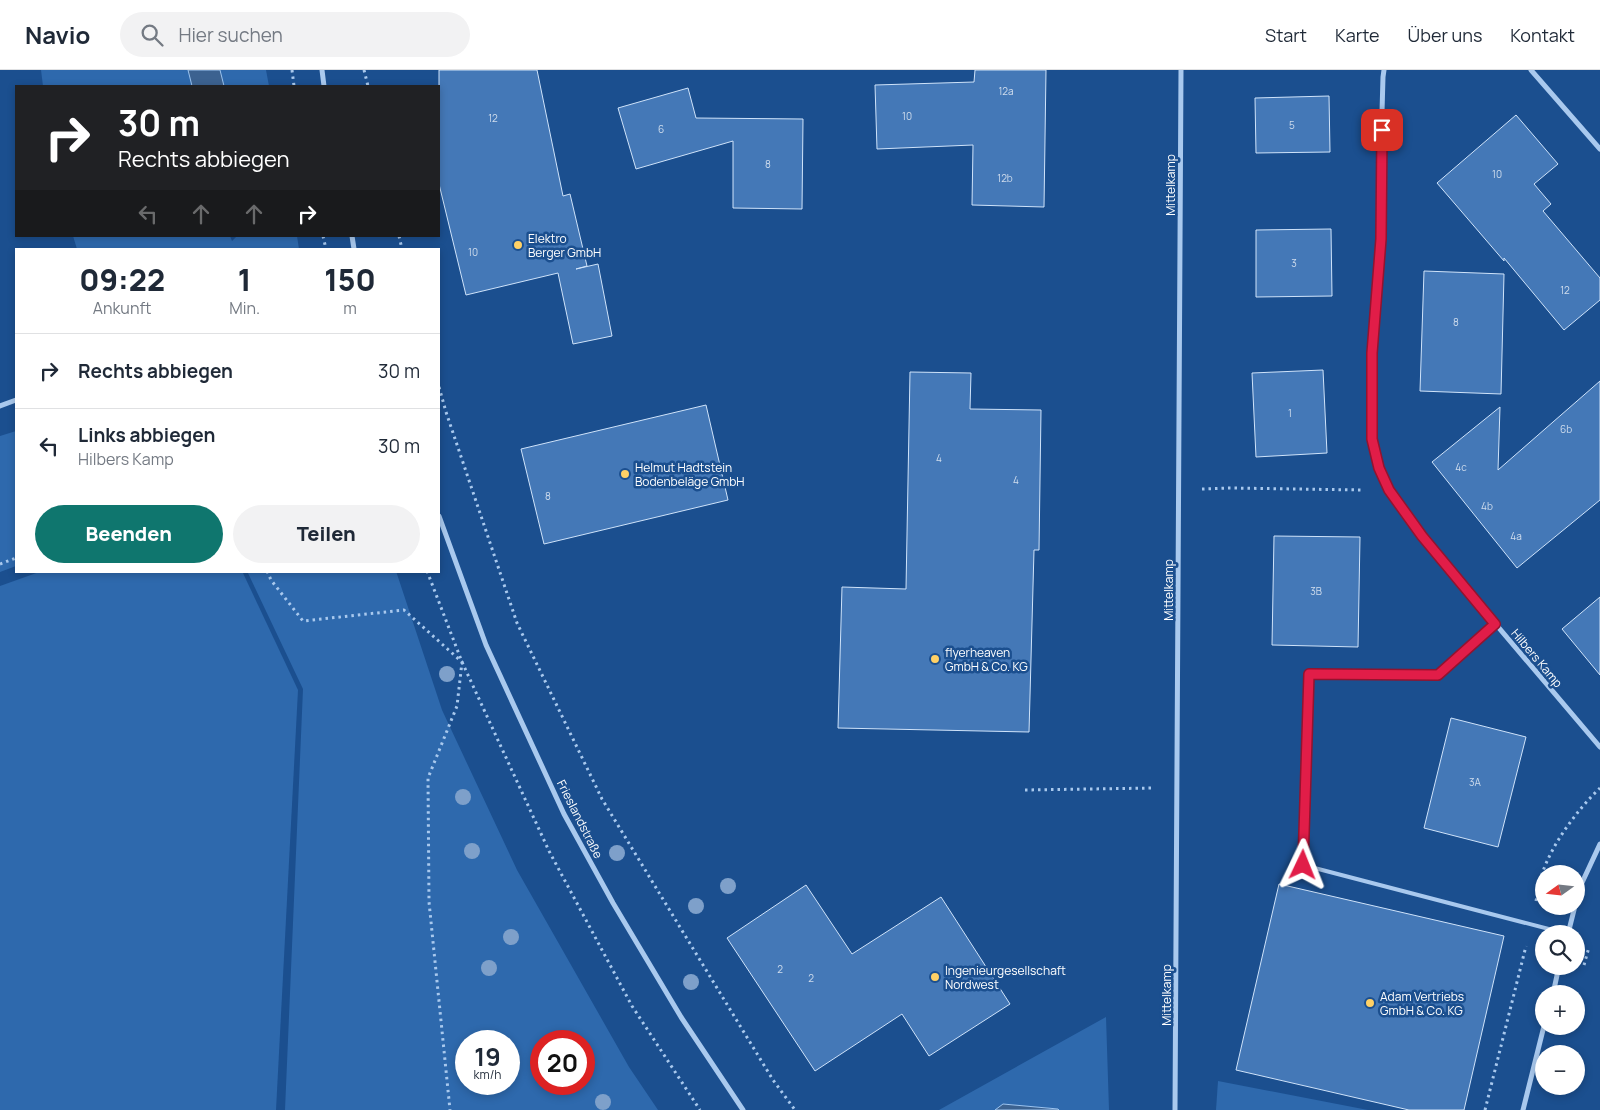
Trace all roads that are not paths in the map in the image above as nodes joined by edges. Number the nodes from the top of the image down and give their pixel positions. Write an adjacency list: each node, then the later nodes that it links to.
1 (322, 70): 5 (street)
2 (1181, 70): 17 (street, Mittelkamp)
3 (1384, 70): 10 (street, Hilbers Kamp)
4 (1531, 70): 6 (street)
5 (324, 85)
6 (1600, 149)
7 (15, 400): 8 (street)
8 (0, 406)
9 (440, 519): 16 (street, Frieslandstraße)
10 (1495, 624): 11 (street, Hilbers Kamp); 14 (lane)
11 (1600, 747)
12 (1600, 844): 13 (street)
13 (1585, 876)
14 (1535, 925)
15 (1542, 1035): 18 (street)
16 (743, 1110)
17 (1175, 1110)
18 (1523, 1110)

